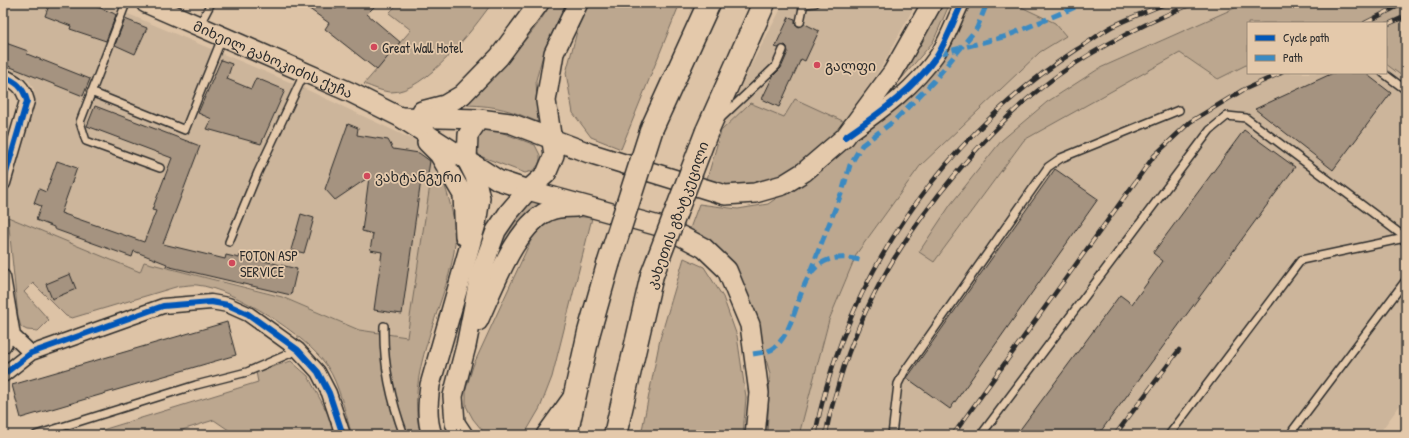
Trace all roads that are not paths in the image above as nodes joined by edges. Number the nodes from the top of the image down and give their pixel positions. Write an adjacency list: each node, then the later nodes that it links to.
1 (126, 3): 20 (lane)
2 (146, 3): 13 (main road, მიხეილ გახოკიძის ქუჩა)
3 (211, 3): 13 (lane)
4 (539, 3): 22 (main road)
5 (578, 3): 26 (main road)
6 (709, 3): 44 (highway, bridge)
7 (764, 3): 24 (highway, კახეთის გზატკეცილი)
8 (815, 3): 11 (lane)
9 (932, 3): 25 (main road)
10 (962, 3): 25 (street)
11 (804, 4): 12 (lane)
12 (800, 22)
13 (199, 26): 14 (main road, მიხეილ გახოკიძის ქუჩა)
14 (223, 37): 16 (main road, მიხეილ გახოკიძის ქუჩა); 20 (lane)
15 (783, 50): 24 (lane)
16 (305, 74): 22 (main road, მიხეილ გახოკიძის ქუჩა); 33 (lane)
17 (1384, 74): 19 (lane)
18 (3, 76): 29 (street)
19 (1406, 90)
20 (91, 92): 28 (lane)
21 (1179, 110): 57 (lane)
22 (400, 117): 23 (main road); 27 (main road); 34 (main road)
23 (479, 119): 26 (main road); 27 (main road)
24 (707, 131): 45 (highway, კახეთის გზატკეცილი, bridge)
25 (845, 137): 26 (main road)
26 (551, 140): 30 (main road)
27 (467, 160): 30 (main road); 34 (main road)
28 (160, 168)
29 (3, 183)
30 (528, 190): 31 (main road); 39 (main road)
31 (585, 206): 39 (main road); 56 (main road)
32 (1405, 238): 58 (lane); 59 (lane)
33 (229, 242)
34 (462, 272): 50 (main road)
35 (3, 277): 38 (street)
36 (1406, 280): 46 (lane)
37 (384, 326): 49 (lane)
38 (14, 336): 40 (lane); 42 (street)
39 (466, 346): 51 (main road)
40 (3, 349)
41 (298, 350): 42 (street); 47 (lane); 48 (street)
42 (31, 353): 43 (street)
43 (3, 375)
44 (574, 396): 52 (main road); 53 (highway)
45 (622, 403): 54 (highway, კახეთის გზატკეცილი); 55 (main road)
46 (1293, 430)
47 (36, 435)
48 (343, 435)
49 (404, 435)
50 (432, 435)
51 (463, 435)
52 (546, 435)
53 (566, 435)
54 (615, 435)
55 (626, 435)
56 (755, 435)
57 (892, 435)
58 (981, 435)
59 (1169, 435)

